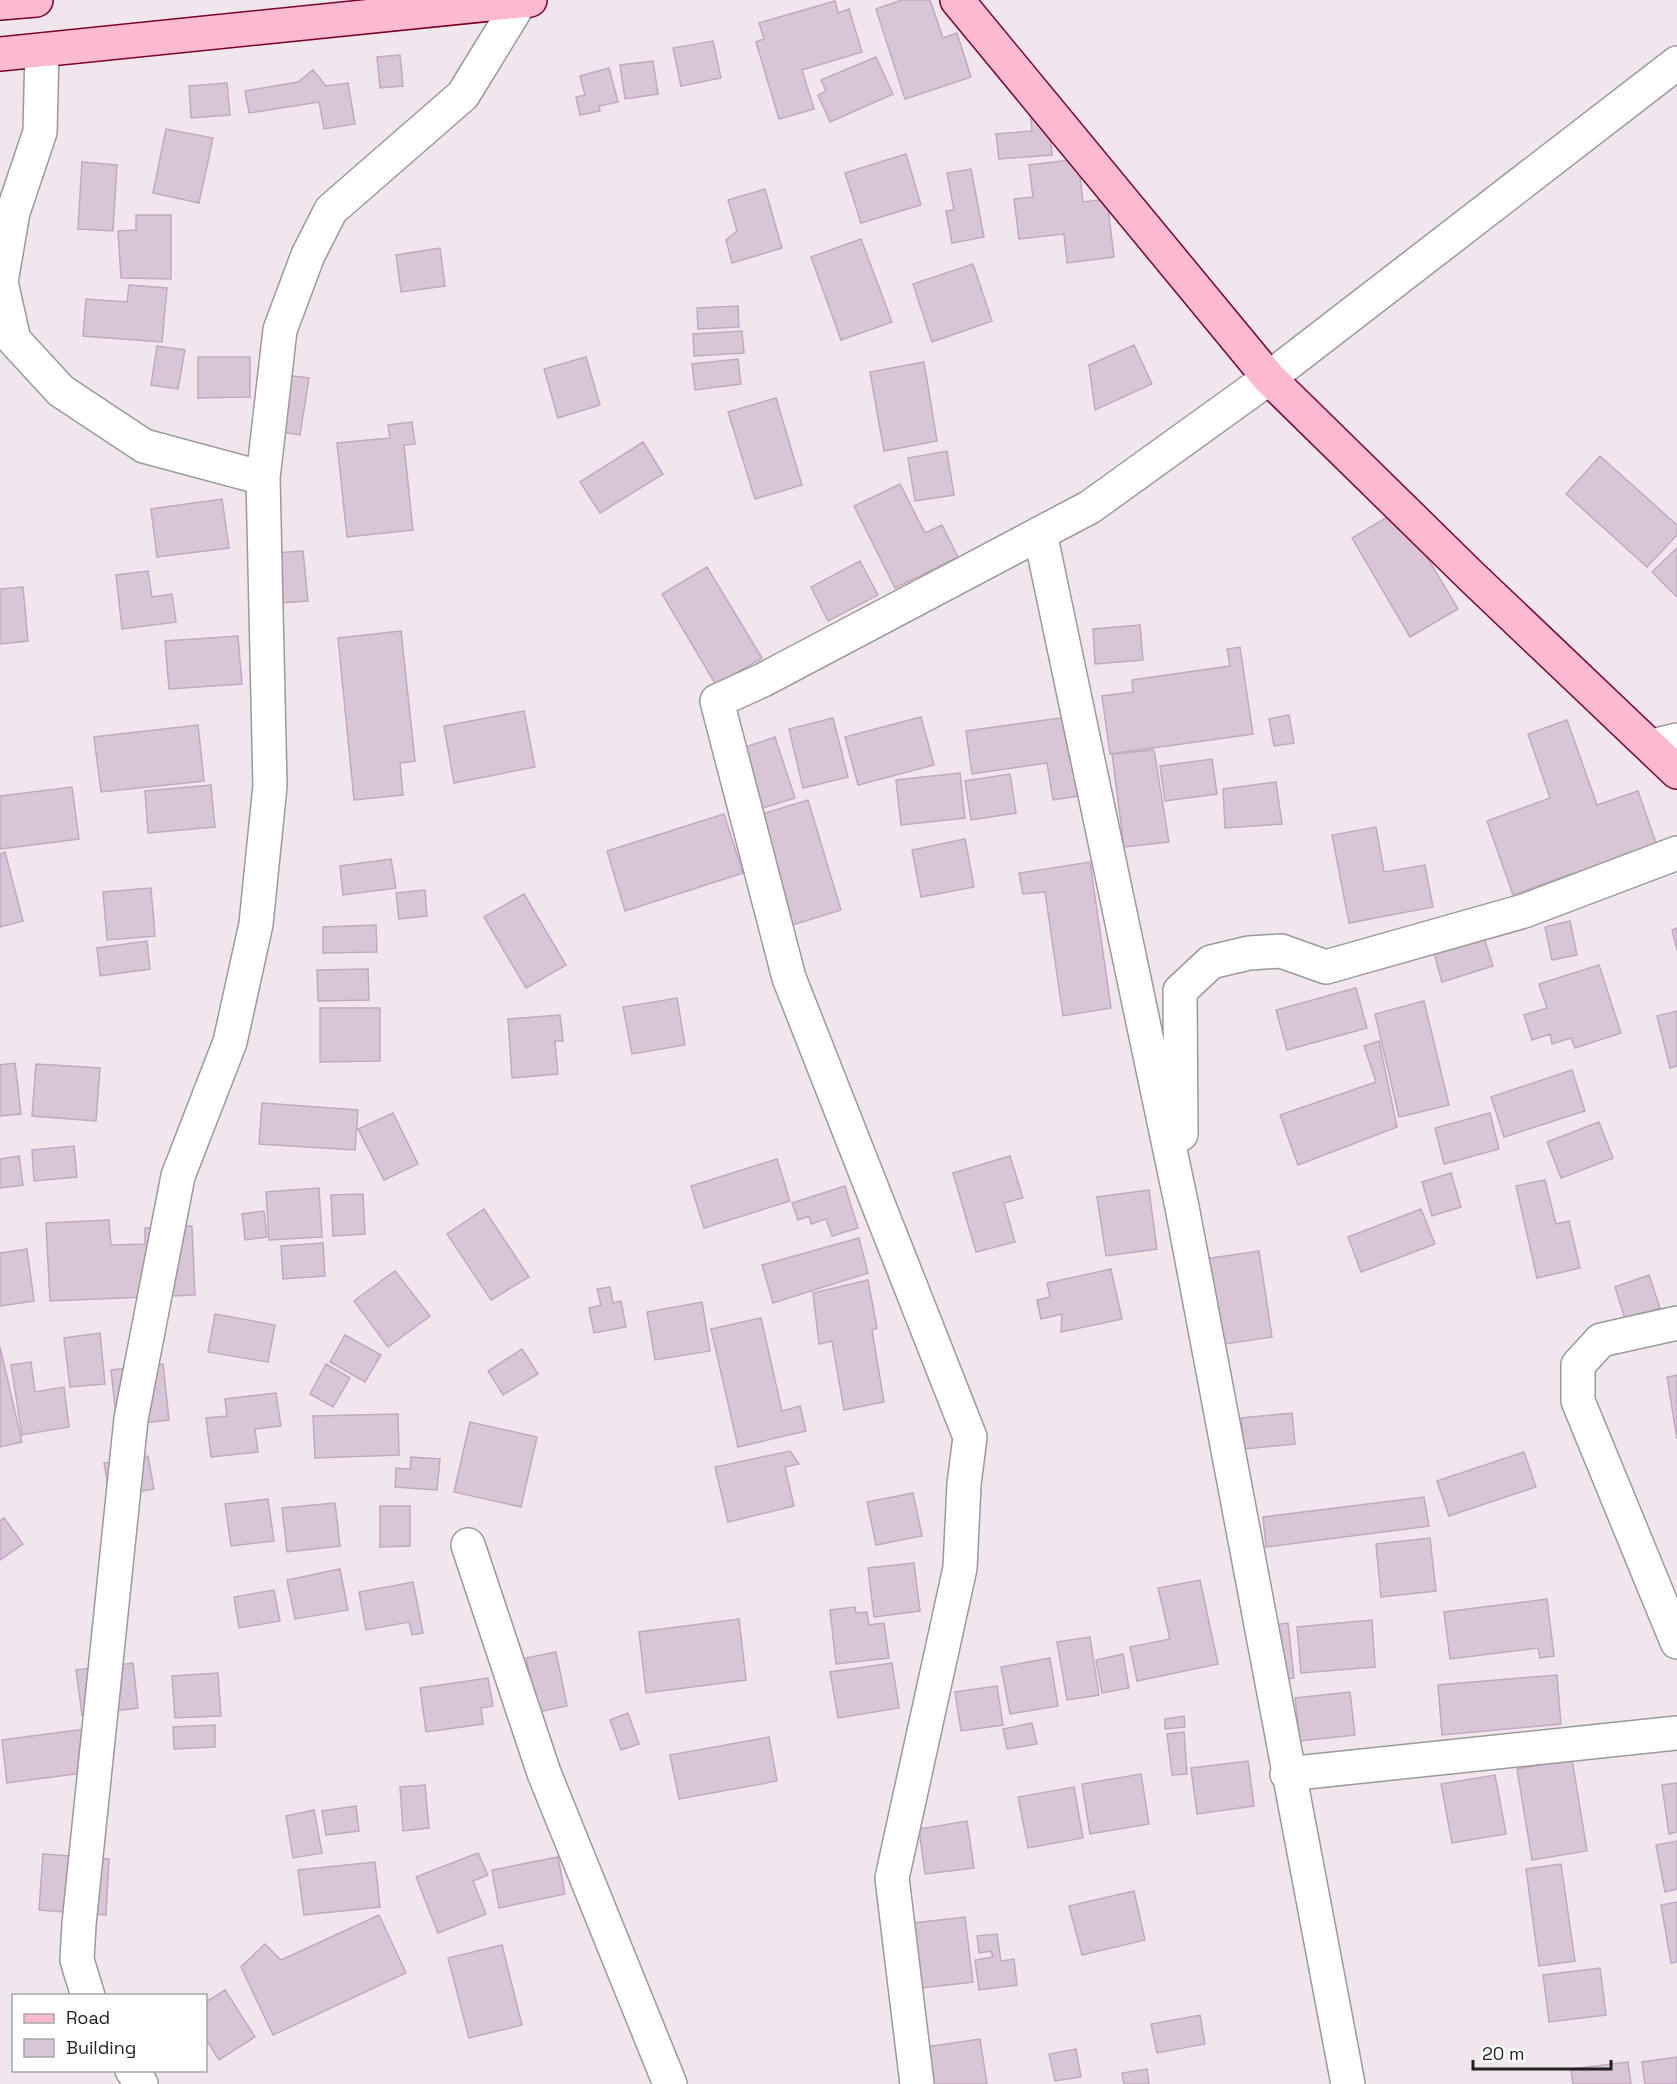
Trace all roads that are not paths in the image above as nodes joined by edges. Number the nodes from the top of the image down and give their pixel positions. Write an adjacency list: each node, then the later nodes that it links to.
1 (36, 0): 4 (main road)
2 (957, 0): 8 (main road)
3 (525, 1): 5 (main road); 9 (street)
4 (0, 3)
5 (42, 50): 6 (main road); 9 (street)
6 (0, 54)
7 (1677, 63): 8 (street)
8 (1269, 378): 10 (street); 11 (main road)
9 (263, 478): 20 (street)
10 (1040, 533): 14 (street); 22 (street)
11 (1664, 743): 12 (main road)
12 (1677, 772)
13 (1677, 853): 14 (street)
14 (1182, 1206): 19 (street)
15 (1677, 1323): 17 (street)
16 (468, 1545): 21 (street)
17 (1677, 1642)
18 (1677, 1733): 19 (street)
19 (1287, 1774): 23 (street)
20 (88, 1994)
21 (670, 2084)
22 (917, 2084)
23 (1348, 2084)

